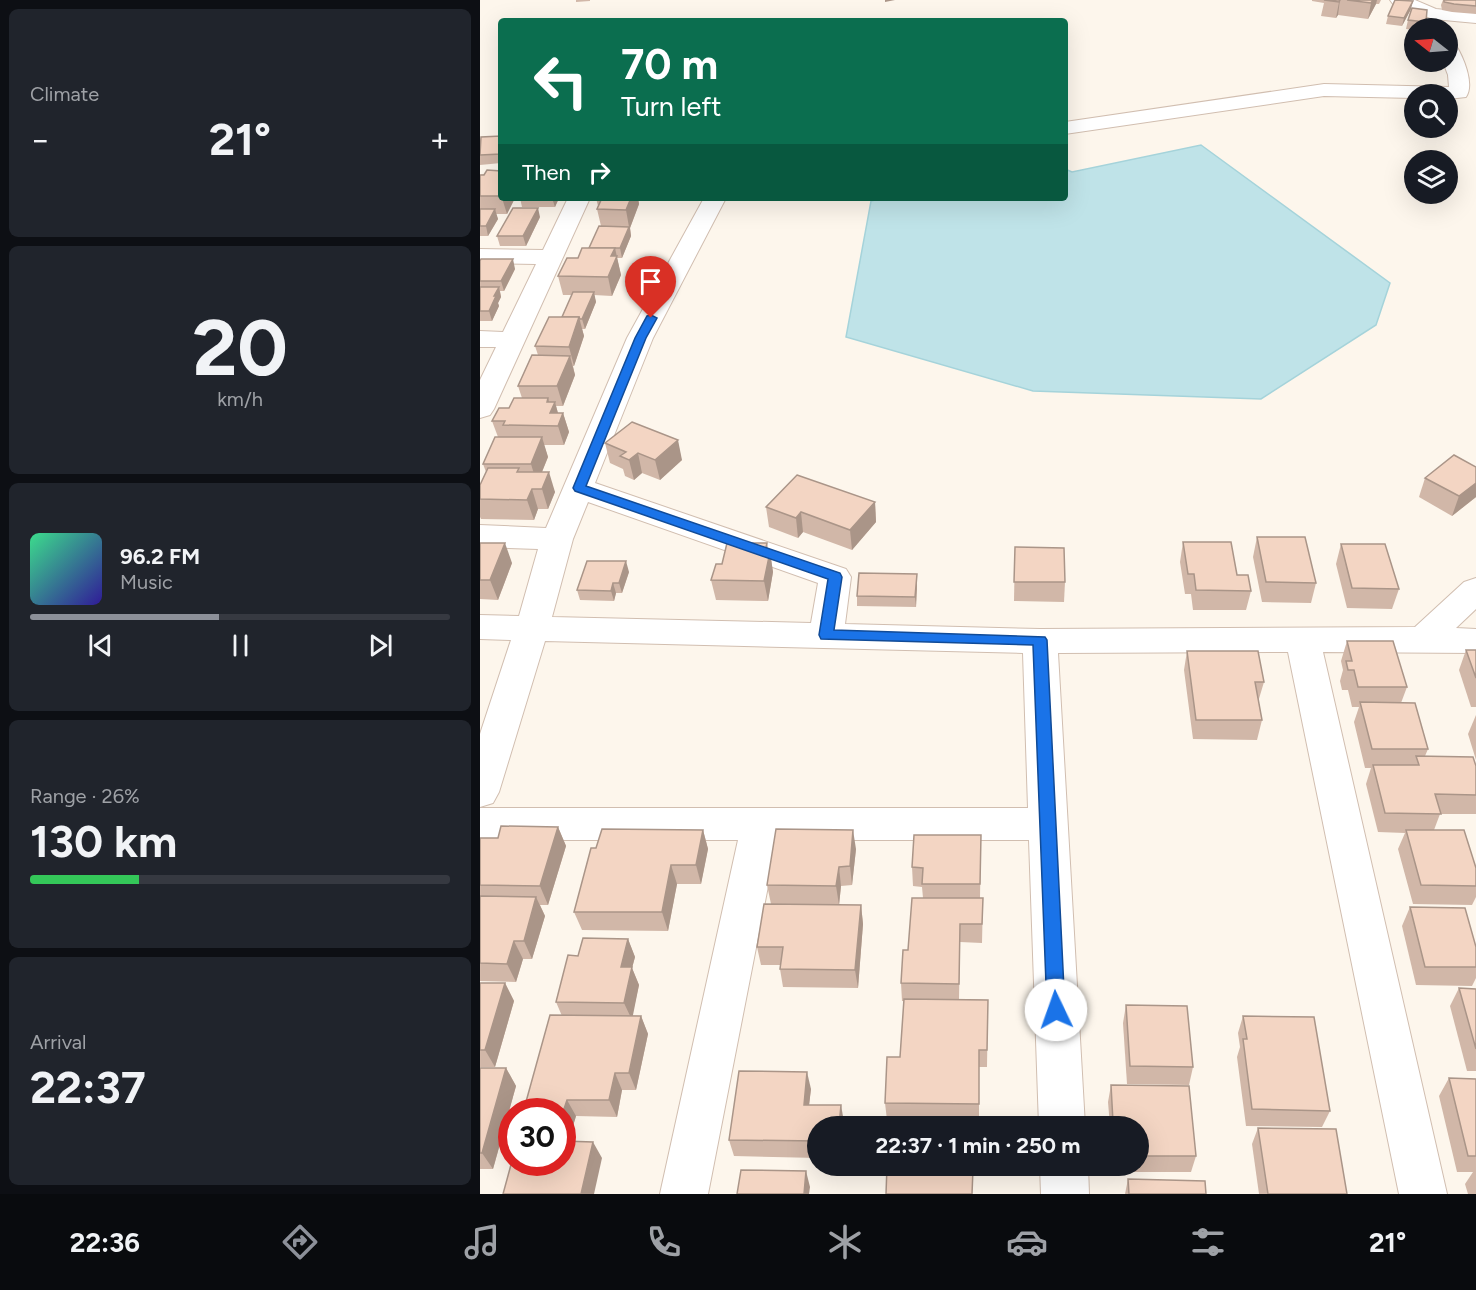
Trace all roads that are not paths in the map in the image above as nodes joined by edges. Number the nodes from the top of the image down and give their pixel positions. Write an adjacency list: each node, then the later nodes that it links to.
1 (1399, 0): 2 (street)
2 (1431, 18)
3 (1476, 18): 4 (street)
4 (1458, 19)
5 (1457, 72): 6 (street)
6 (1068, 128)
7 (578, 201): 10 (street)
8 (713, 201): 14 (street)
9 (480, 256): 10 (street)
10 (552, 257): 12 (street)
11 (480, 339): 12 (street)
12 (514, 340): 13 (street)
13 (480, 410)
14 (579, 488): 16 (street); 20 (street)
15 (480, 536): 16 (street)
16 (557, 539): 19 (street)
17 (1476, 590): 21 (street)
18 (480, 627): 19 (street)
19 (532, 628): 20 (street); 25 (street)
20 (826, 635): 22 (street)
21 (1423, 639): 23 (street); 24 (street)
22 (1040, 640): 23 (street); 27 (street)
23 (1303, 641): 33 (street)
24 (1476, 641)
25 (480, 792)
26 (480, 824): 28 (street)
27 (1047, 824): 28 (street); 29 (street)
28 (761, 825): 31 (street)
29 (1062, 1116)
30 (1064, 1176): 32 (street)
31 (684, 1194)
32 (1065, 1194)
33 (1423, 1194)

